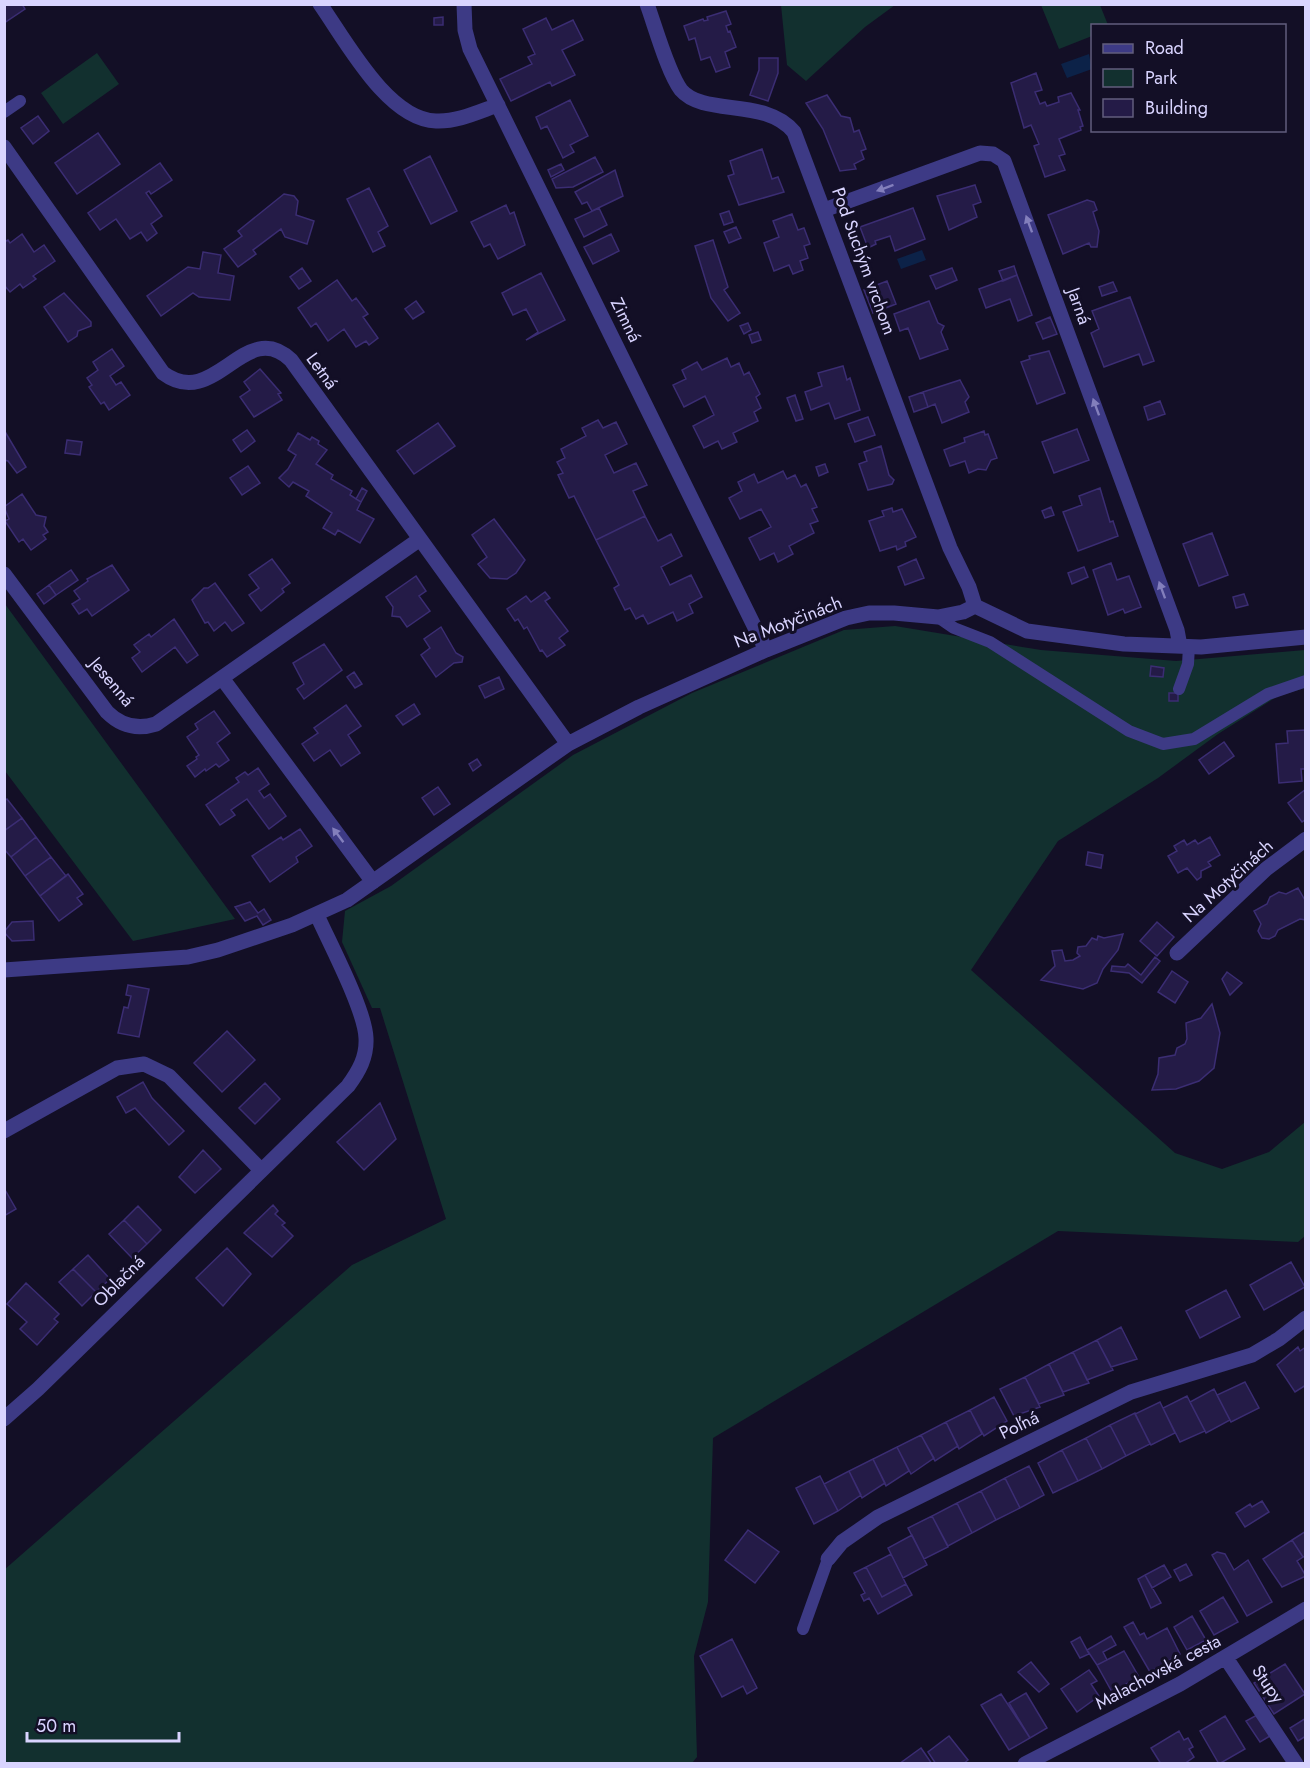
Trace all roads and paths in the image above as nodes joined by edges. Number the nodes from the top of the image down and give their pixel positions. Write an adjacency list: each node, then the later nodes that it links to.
1 (320, 4): 5 (street)
2 (464, 4): 5 (street, Zimná)
3 (647, 4): 8 (street, Pod Suchým vrchom)
4 (20, 101): 6 (lane)
5 (498, 105): 15 (street, Zimná)
6 (4, 112)
7 (4, 147): 9 (street, Letná)
8 (824, 210): 11 (street, Pod Suchým vrchom); 14 (street, Jarná, one-way to 8)
9 (420, 539): 16 (street, Jesenná); 19 (street, Letná)
10 (4, 574): 16 (street, Jesenná)
11 (975, 606): 12 (street, Na Motyčinách); 14 (street)
12 (938, 617): 15 (street, Na Motyčinách); 17 (lane)
13 (1305, 637): 14 (street)
14 (1184, 646): 18 (lane)
15 (766, 650): 19 (street, Na Motyčinách)
16 (222, 678): 21 (street, one-way to 16)
17 (1305, 681)
18 (1179, 689)
19 (568, 744): 21 (street, Na Motyčinách)
20 (1305, 840): 23 (street, Na Motyčinách)
21 (373, 882): 22 (street, Na Motyčinách)
22 (317, 915): 24 (street, Na Motyčinách); 26 (street, Oblačná)
23 (1177, 953)
24 (4, 970)
25 (4, 1131): 26 (street)
26 (260, 1169): 28 (street, Oblačná)
27 (1305, 1318): 29 (street, Poľná)
28 (4, 1419)
29 (828, 1559): 31 (lane, Poľná)
30 (1305, 1609): 32 (street, Malachovská cesta)
31 (803, 1629)
32 (1226, 1658): 33 (street, Malachovská cesta); 34 (street, Stupy)
33 (1025, 1764)
34 (1296, 1764)

